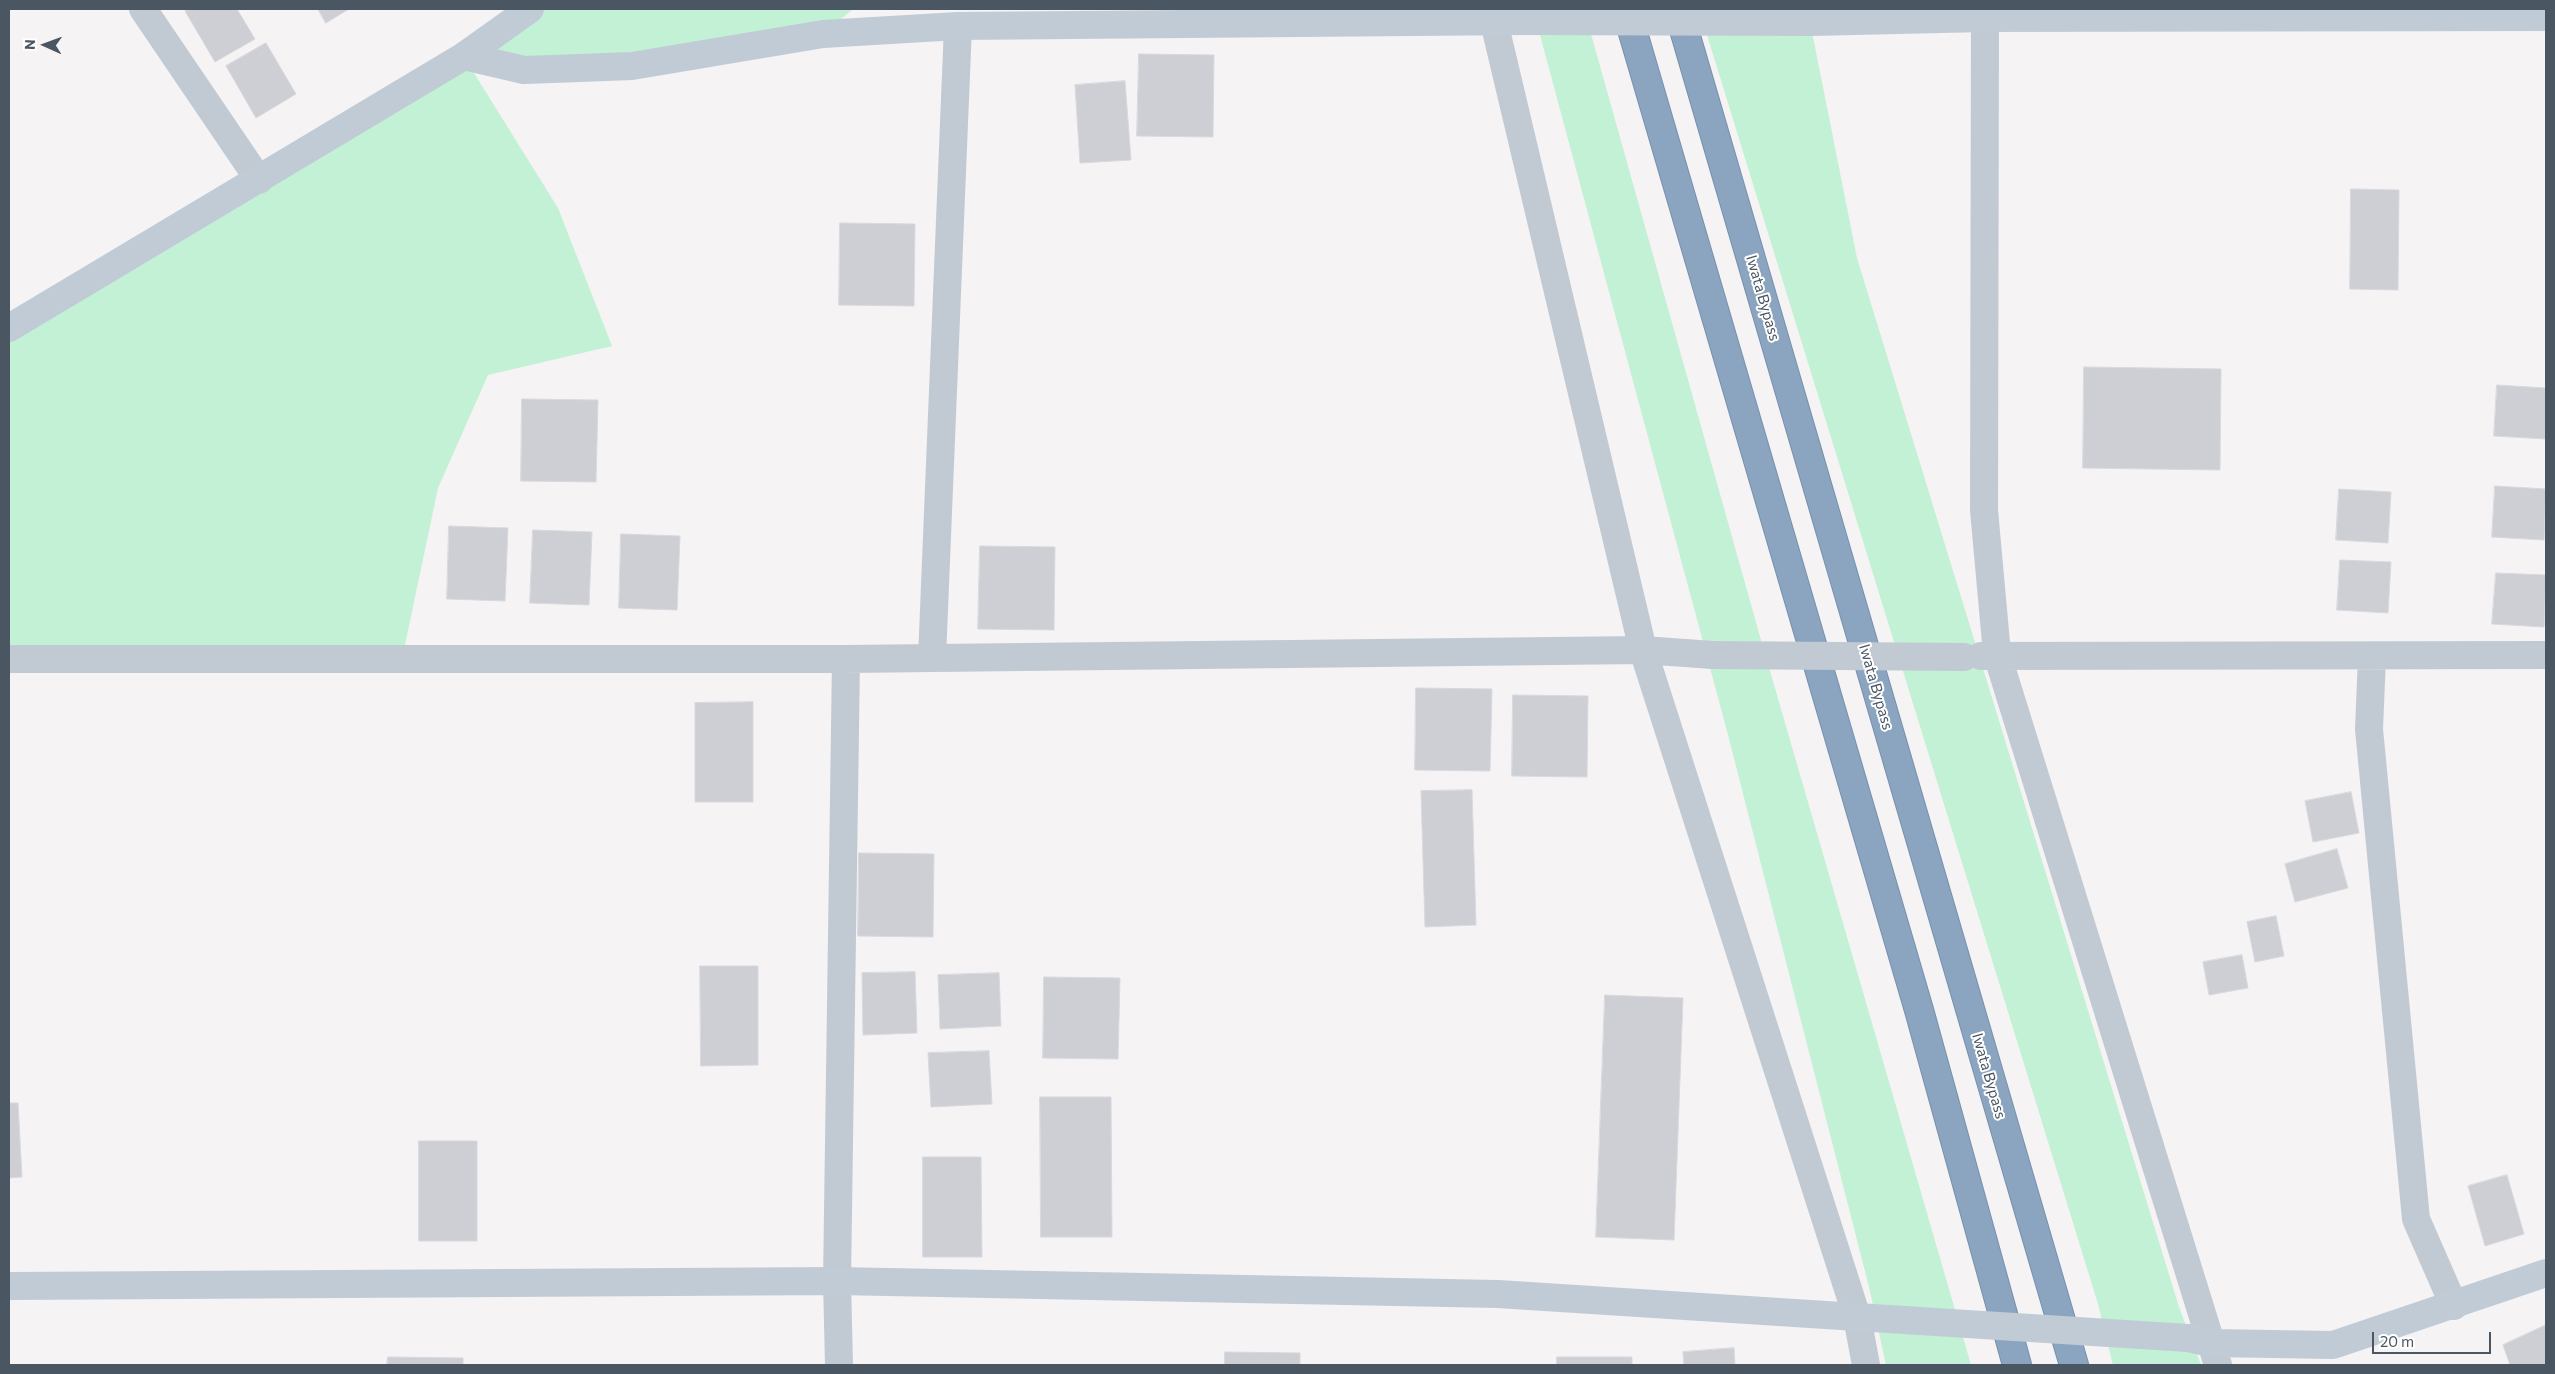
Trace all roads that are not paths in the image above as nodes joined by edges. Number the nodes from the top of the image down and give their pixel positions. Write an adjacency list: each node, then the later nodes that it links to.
1 (143, 9): 10 (street)
2 (530, 9): 9 (street)
3 (1626, 9): 27 (highway)
4 (1678, 9): 28 (highway, Iwata Bypass)
5 (1985, 14): 6 (street, bridge); 7 (street); 13 (street)
6 (1492, 16): 8 (street); 12 (street)
7 (2546, 16)
8 (958, 26): 9 (street); 16 (street)
9 (464, 56): 10 (street)
10 (259, 180): 11 (street)
11 (9, 328)
12 (1643, 650): 13 (street, bridge); 16 (street); 23 (street)
13 (1997, 654): 15 (street); 24 (street)
14 (2546, 655): 15 (street)
15 (2372, 657): 22 (street)
16 (932, 658): 17 (street)
17 (846, 659): 18 (street); 20 (street)
18 (9, 660)
19 (2546, 1273): 22 (street)
20 (837, 1281): 21 (street); 23 (street); 25 (street)
21 (9, 1286)
22 (2454, 1306): 24 (street)
23 (1857, 1318): 24 (street, bridge); 26 (street)
24 (2206, 1349)
25 (839, 1365)
26 (1866, 1365)
27 (2018, 1365)
28 (2074, 1365)

